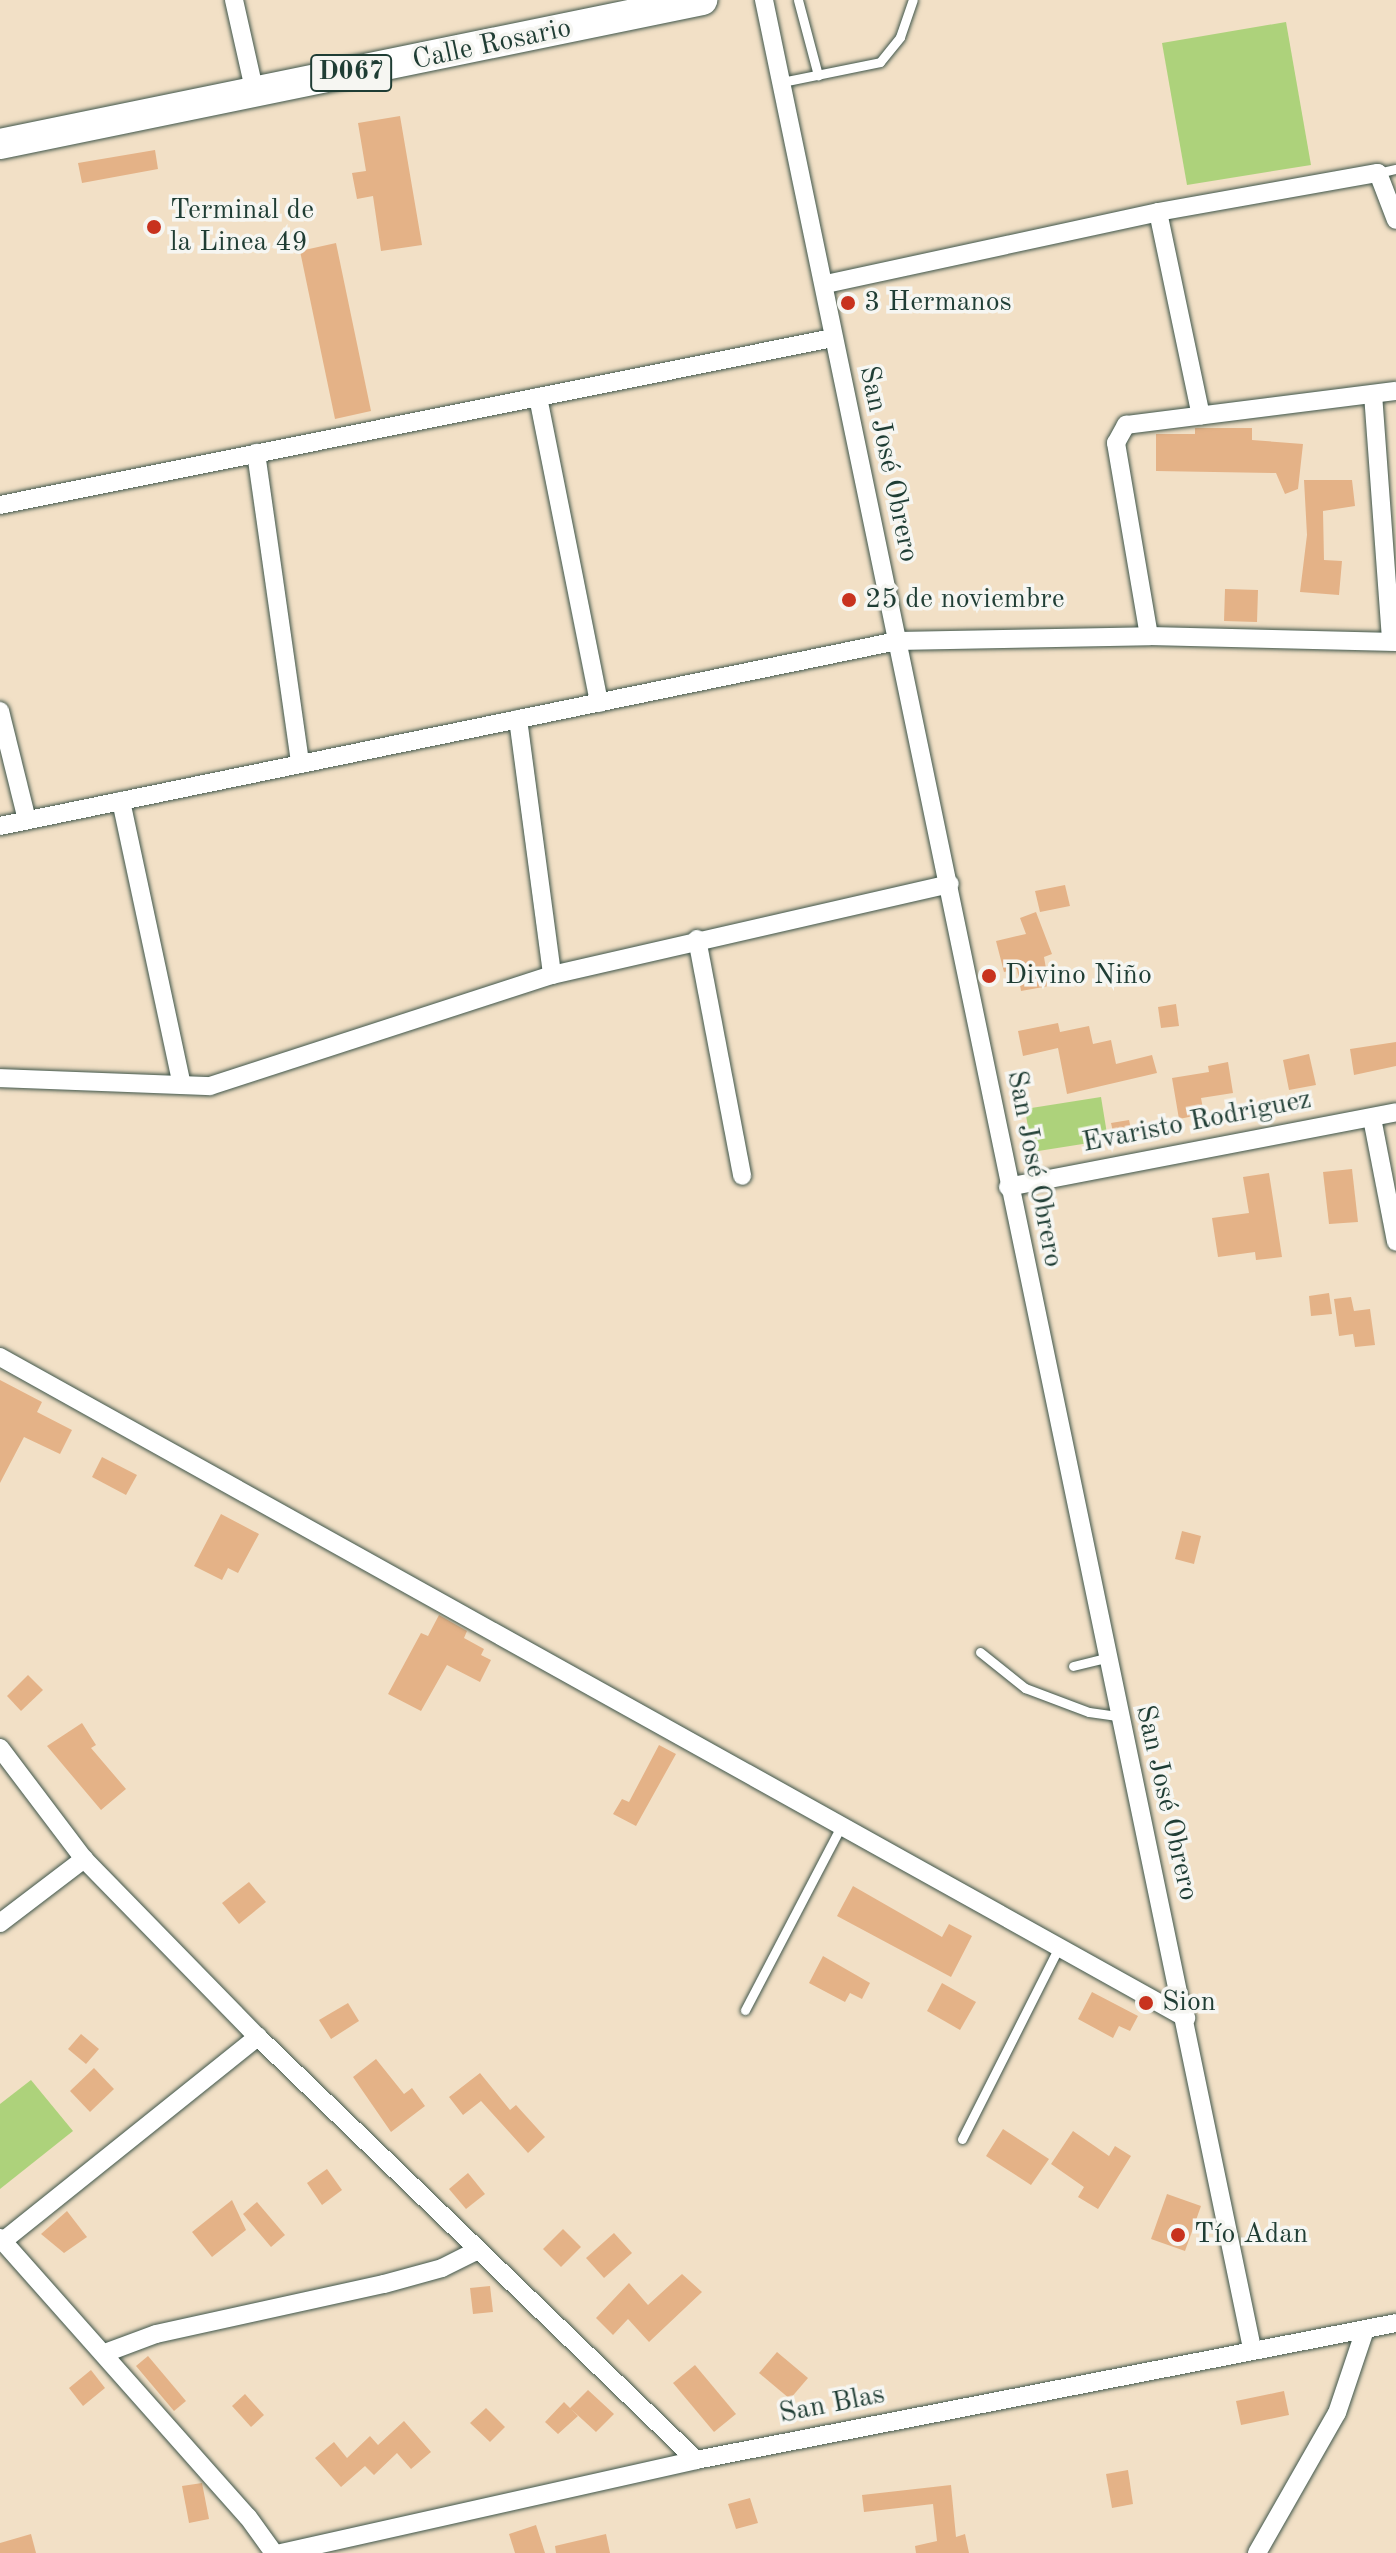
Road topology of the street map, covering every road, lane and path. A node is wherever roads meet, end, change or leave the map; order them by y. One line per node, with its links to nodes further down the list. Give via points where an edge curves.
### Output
1 (234, 0): 9 (street)
2 (702, 0): 9 (main road, Calle Rosario / D067)
3 (764, 0): 8 (street, San José Obrero)
4 (810, 0): 6 (lane)
5 (913, 0): 7 (lane, via 900,37 880,62)
6 (798, 2): 7 (lane)
7 (818, 75): 8 (lane)
8 (782, 82): 14 (street, San José Obrero)
9 (255, 93): 10 (main road, Calle Rosario / D067)
10 (0, 144)
11 (1387, 171): 12 (street); 13 (street)
12 (1158, 212): 14 (street); 19 (street)
13 (1396, 220)
14 (826, 284): 15 (street, San José Obrero)
15 (833, 338): 18 (street); 23 (street, San José Obrero)
16 (1396, 391): 17 (street)
17 (1373, 394): 19 (street); 24 (street)
18 (538, 397): 20 (street); 25 (street)
19 (1201, 416): 22 (street, via 1135,421 1126,425 1116,443)
20 (256, 453): 21 (street); 28 (street)
21 (0, 505)
22 (1149, 636): 23 (street); 24 (street)
23 (897, 641): 25 (street); 32 (street, San José Obrero)
24 (1394, 641)
25 (599, 703): 27 (street)
26 (0, 711): 30 (street)
27 (518, 719): 28 (street); 34 (street)
28 (300, 764): 29 (street)
29 (121, 801): 30 (street); 36 (street)
30 (27, 820): 31 (street)
31 (0, 826)
32 (950, 884): 33 (street); 40 (street, San José Obrero)
33 (697, 939): 34 (street); 39 (street)
34 (552, 975): 36 (street, via 210,1086)
35 (0, 1078): 36 (street)
36 (182, 1085)
37 (1396, 1112): 38 (street, Evaristo Rodriguez)
38 (1372, 1118): 40 (street, Evaristo Rodriguez); 41 (street)
39 (742, 1176)
40 (1008, 1187): 44 (street, San José Obrero)
41 (1396, 1242)
42 (0, 1357): 48 (street)
43 (980, 1652): 46 (lane, via 1025,1688 1089,1712)
44 (1106, 1658): 45 (lane); 46 (street, San José Obrero)
45 (1073, 1666)
46 (1119, 1716): 53 (street, San José Obrero)
47 (0, 1748): 49 (street)
48 (841, 1826): 51 (street); 52 (lane)
49 (84, 1859): 50 (street); 54 (street)
50 (0, 1923)
51 (1059, 1947): 53 (street); 55 (lane)
52 (745, 2010)
53 (1186, 2018): 60 (street, San José Obrero)
54 (258, 2037): 56 (street); 57 (street)
55 (962, 2139)
56 (1, 2239): 61 (street)
57 (478, 2250): 61 (street, via 442,2268 156,2334); 62 (street)
58 (1396, 2323): 59 (street, San Blas)
59 (1365, 2330): 60 (street, San Blas); 66 (street, via 1337,2413)
60 (1252, 2349): 62 (street, San Blas)
61 (105, 2353): 64 (street)
62 (696, 2460): 63 (street, San Blas)
63 (365, 2545): 65 (street, San Blas)
64 (274, 2553)
65 (281, 2553)
66 (1257, 2553)

